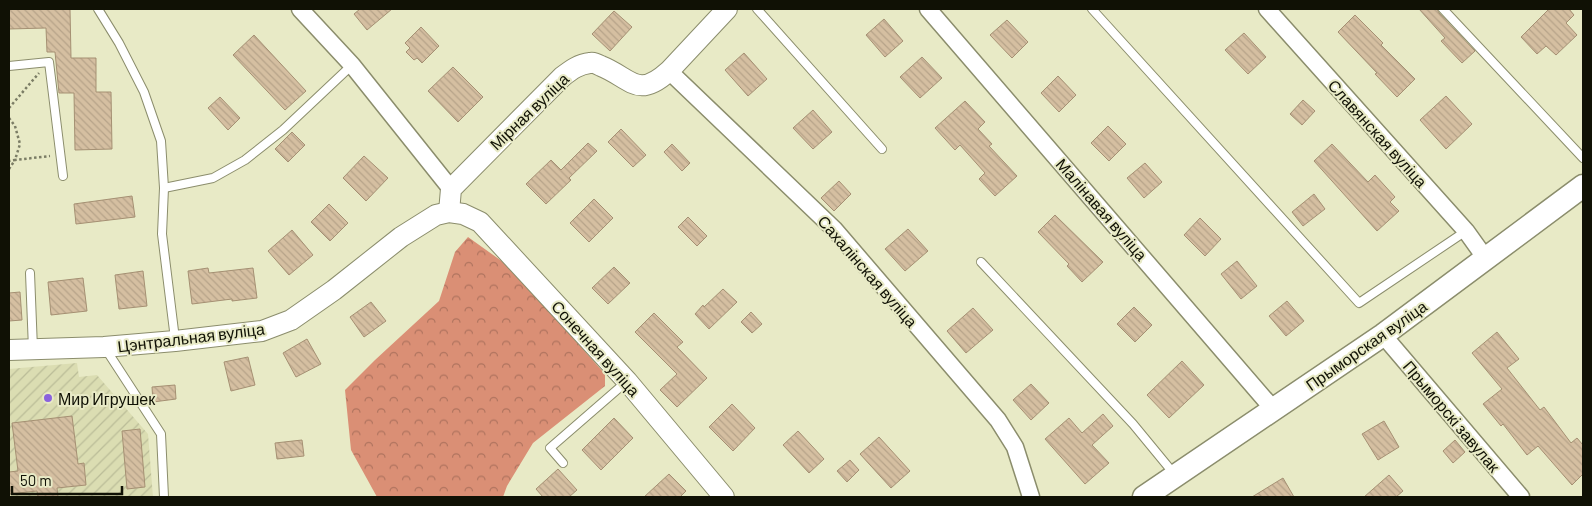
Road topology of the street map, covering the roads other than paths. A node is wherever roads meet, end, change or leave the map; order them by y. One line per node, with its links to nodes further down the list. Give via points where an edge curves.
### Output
1 (98, 9): 16 (lane, via 144,92 161,141)
2 (300, 9): 10 (street)
3 (727, 9): 11 (street, Мірная вуліца)
4 (757, 9): 12 (lane)
5 (928, 9): 29 (street, Малінавая вуліца)
6 (1092, 9): 19 (lane, via 1359,303)
7 (1267, 9): 19 (street, Славянская вуліца)
8 (1443, 9): 13 (lane)
9 (9, 66): 14 (lane, via 49,62)
10 (352, 66): 16 (lane, via 283,130 245,160 213,178); 17 (street)
11 (669, 71): 17 (street, Мірная вуліца, via 648,85 633,84 592,62 579,65 555,83); 34 (street, Сахалінская вуліца, via 834,229 992,413 1014,447)
12 (882, 149)
13 (1583, 158)
14 (64, 176)
15 (1583, 186): 20 (main road, Прыморская вуліца)
16 (164, 188): 24 (lane, via 162,234)
17 (450, 189): 18 (street)
18 (453, 212): 24 (street, Цэнтральная вуліца, via 436,215 401,237 291,320 262,330); 28 (street, Сонечная вуліца, via 480,222)
19 (1466, 231): 20 (street, Славянская вуліца)
20 (1486, 259): 23 (main road, Прыморская вуліца)
21 (981, 262): 31 (lane, via 1133,424)
22 (30, 273): 26 (lane)
23 (1383, 335): 29 (main road, Прыморская вуліца); 36 (street, Прыморскі завулак)
24 (175, 342): 25 (street, Цэнтральная вуліца)
25 (104, 347): 26 (street, Цэнтральная вуліца); 32 (lane, via 161,434)
26 (34, 349): 27 (street, Цэнтральная вуліца)
27 (9, 350)
28 (627, 381): 30 (lane, via 550,448); 33 (street, Сонечная вуліца)
29 (1274, 410): 31 (main road, Прыморская вуліца)
30 (563, 462)
31 (1176, 476): 35 (main road, Прыморская вуліца)
32 (164, 497)
33 (724, 497)
34 (1032, 497)
35 (1144, 497)
36 (1521, 497)

